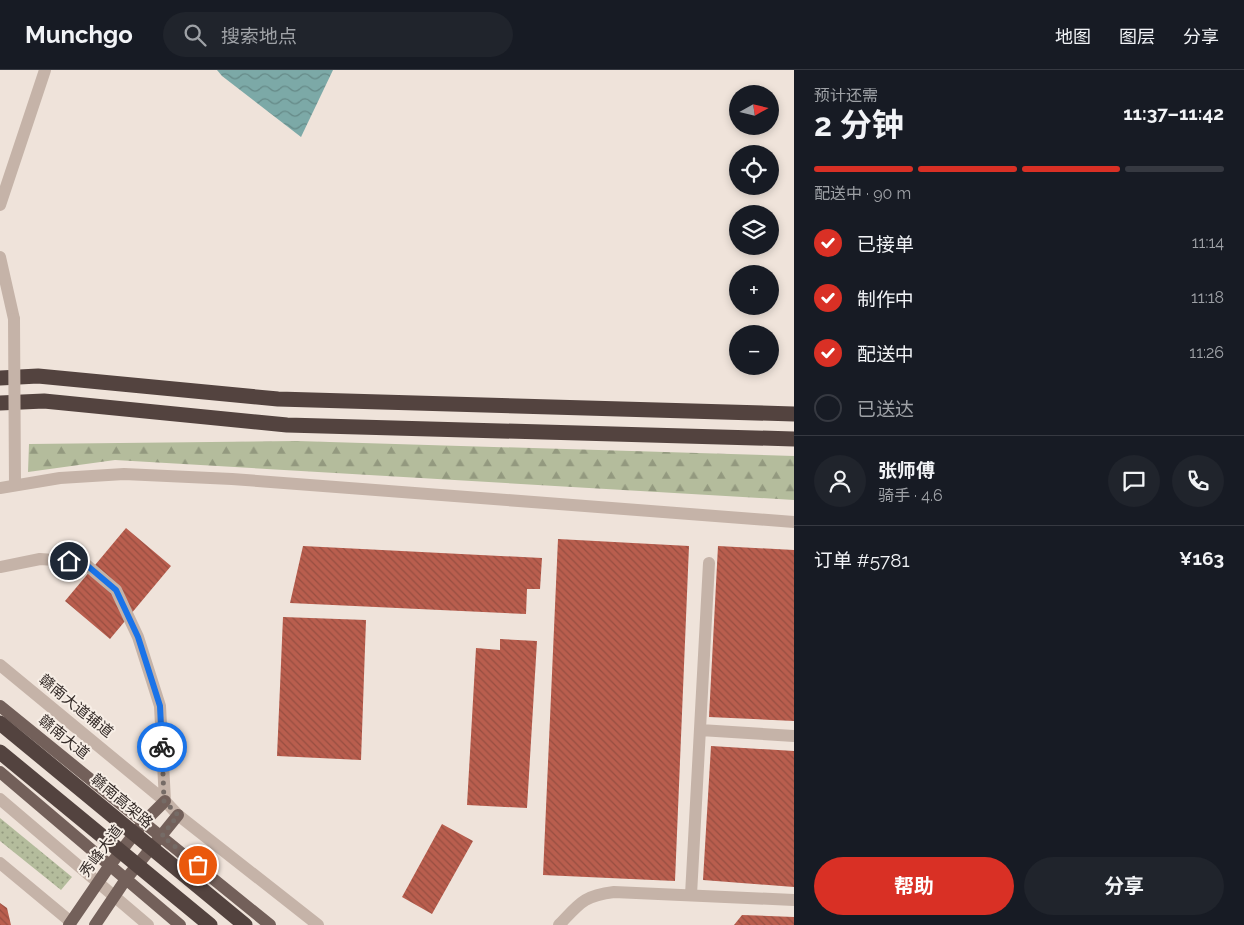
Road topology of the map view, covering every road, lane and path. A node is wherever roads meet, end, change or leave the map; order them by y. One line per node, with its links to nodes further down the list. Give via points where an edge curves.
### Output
1 (45, 70): 2 (street)
2 (0, 205)
3 (0, 257): 8 (street, bridge, via 14,319)
4 (0, 378): 6 (highway, via 38,376 278,399)
5 (0, 403): 7 (highway, via 44,401 286,425)
6 (794, 414)
7 (794, 439)
8 (15, 485): 9 (street); 10 (street, via 124,474 232,479)
9 (0, 488)
10 (794, 522)
11 (709, 563): 16 (street)
12 (0, 567): 21 (street, via 40,559 83,562 116,590 138,637 160,706)
13 (0, 665): 21 (street, 赣南大道辅道)
14 (0, 706): 23 (main road, 赣南大道)
15 (0, 723): 37 (highway, 赣南高架路, bridge)
16 (700, 730): 17 (street); 29 (street)
17 (794, 736)
18 (0, 752): 36 (highway, bridge)
19 (0, 772): 26 (main road)
20 (0, 798): 28 (street)
21 (164, 801): 22 (street, 赣南大道辅道); 23 (main road, 秀峰大道)
22 (178, 815): 24 (main road); 39 (street, 赣南大道辅道)
23 (143, 823): 24 (main road, 赣南大道); 26 (main road, 秀峰大道)
24 (162, 836): 27 (main road); 38 (main road, 赣南大道)
25 (0, 863): 32 (street)
26 (110, 865): 27 (main road); 28 (main road, 秀峰大道)
27 (126, 879): 30 (main road); 35 (main road)
28 (98, 882): 30 (street); 32 (main road, 秀峰大道)
29 (691, 895): 31 (street); 40 (street, via 594,894 579,903)
30 (114, 896): 33 (main road); 34 (street)
31 (794, 900)
32 (70, 924)
33 (95, 925)
34 (148, 925)
35 (180, 925)
36 (210, 925)
37 (245, 925)
38 (270, 925)
39 (318, 925)
40 (559, 925)

